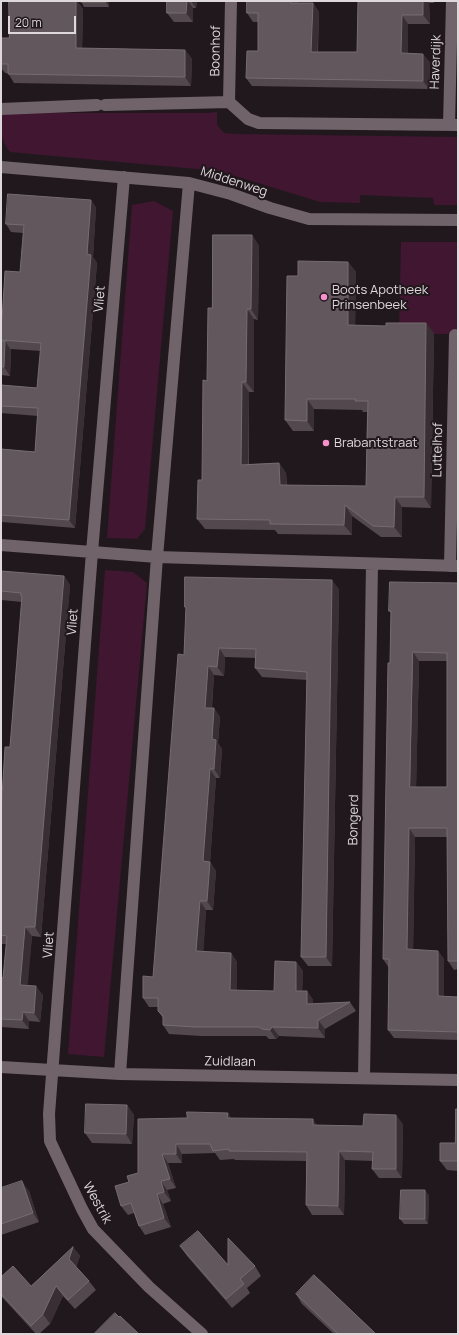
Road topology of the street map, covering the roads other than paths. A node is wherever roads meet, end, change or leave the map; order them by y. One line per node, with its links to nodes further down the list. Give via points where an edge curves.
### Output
1 (231, 1): 3 (street, Boonhof)
2 (452, 1): 5 (street, Haverdijk)
3 (229, 102): 4 (street); 5 (street, via 248,118 259,123)
4 (1, 109)
5 (453, 124)
6 (1, 167): 7 (street, Middenweg)
7 (124, 176): 8 (street, Middenweg); 12 (street, Vliet)
8 (189, 182): 9 (street, Middenweg, via 309,219); 13 (street)
9 (458, 220)
10 (455, 335): 15 (street, Luttelhof)
11 (1, 545): 12 (street)
12 (92, 552): 13 (street); 17 (street, Vliet)
13 (157, 557): 14 (street); 18 (street)
14 (372, 564): 15 (street); 19 (street, Bongerd)
15 (454, 566)
16 (1, 1066): 17 (street, Zuidlaan)
17 (54, 1070): 18 (street, Zuidlaan); 21 (street, Westrik, via 49,1114 50,1141 93,1229 149,1287)
18 (120, 1074): 19 (street, Zuidlaan)
19 (364, 1078): 20 (street, Zuidlaan)
20 (458, 1080)
21 (202, 1334)

